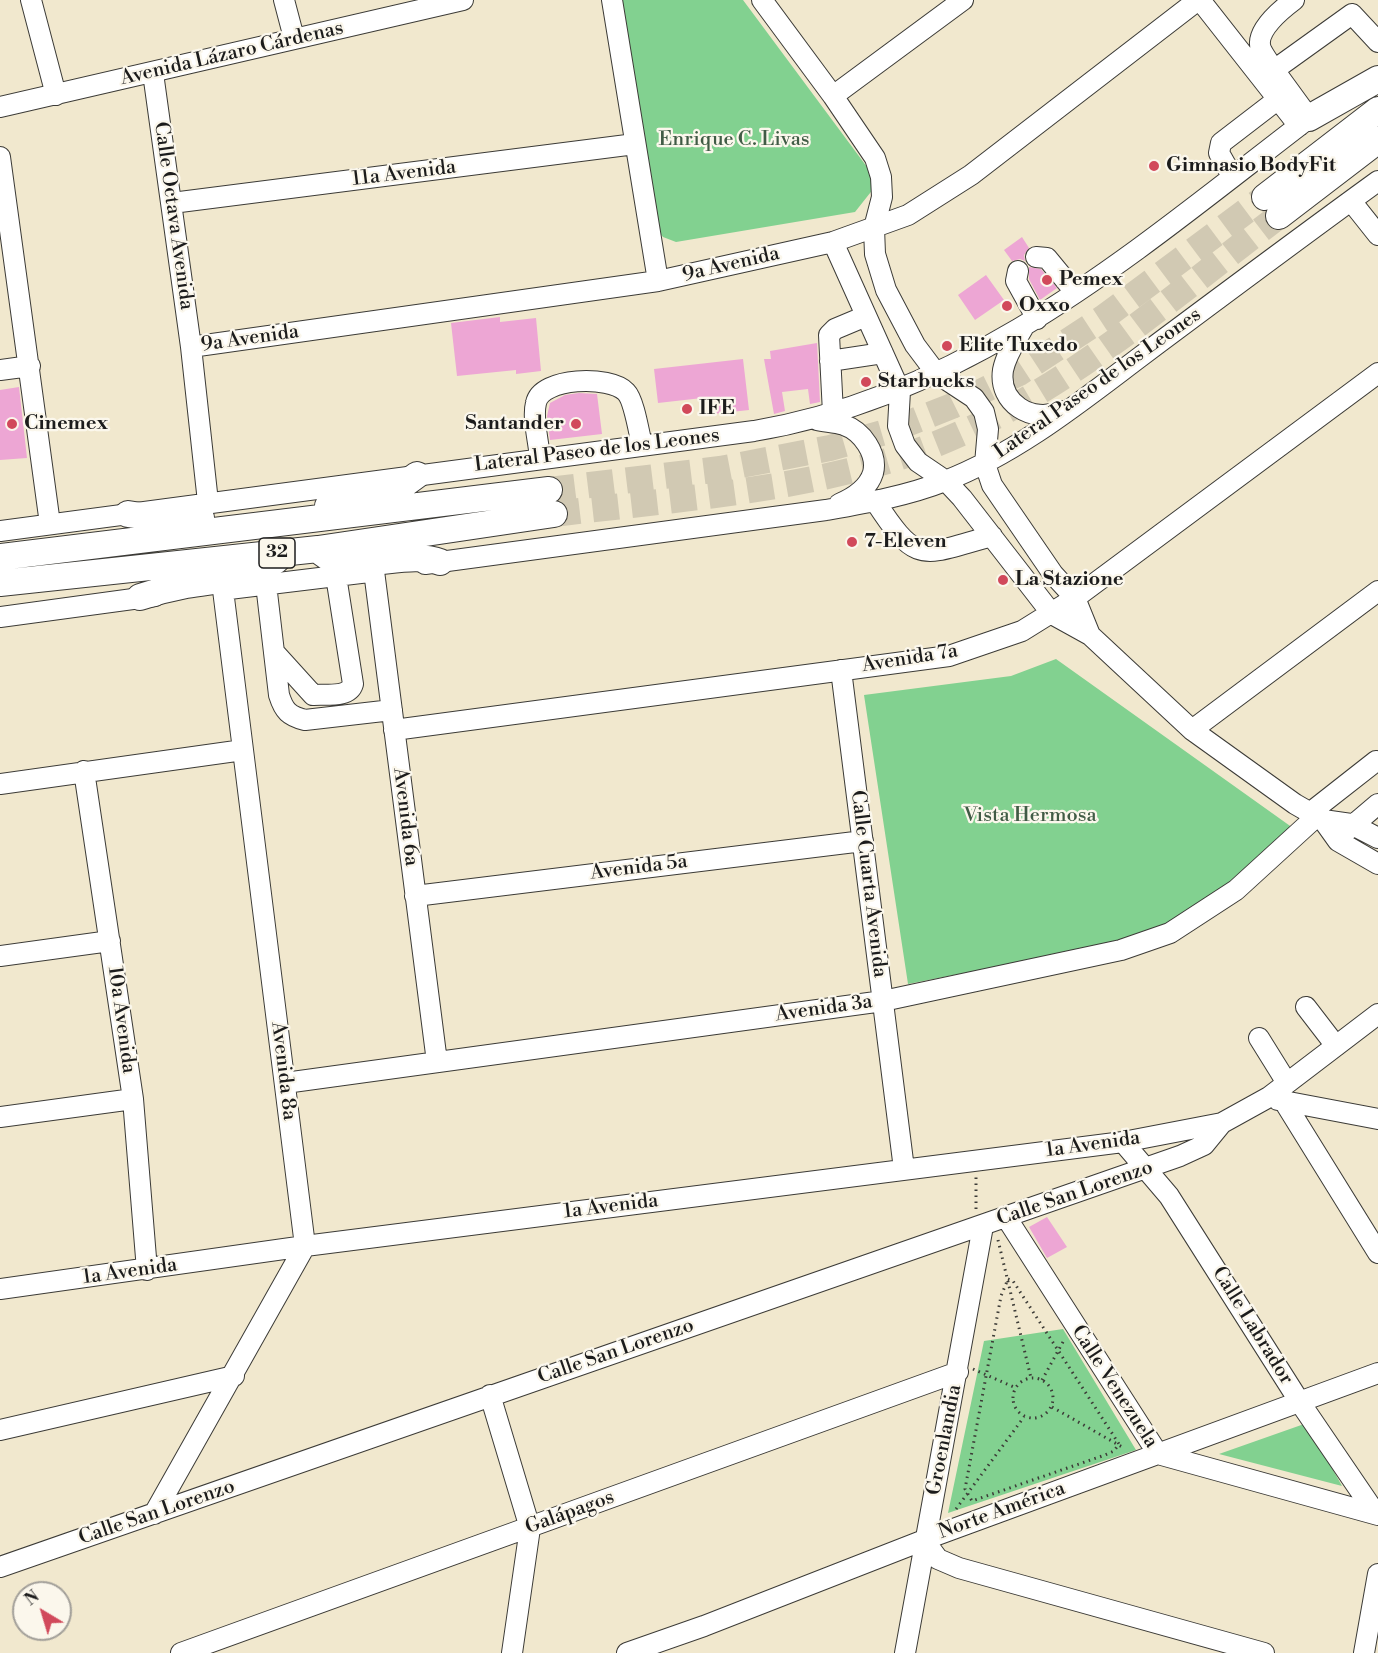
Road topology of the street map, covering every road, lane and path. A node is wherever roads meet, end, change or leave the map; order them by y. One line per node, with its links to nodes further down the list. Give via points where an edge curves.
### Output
1 (31, 0): 15 (street)
2 (284, 0): 9 (street)
3 (463, 0): 9 (street, Avenida Lázaro Cárdenas)
4 (612, 0): 22 (street)
5 (762, 0): 16 (street)
6 (963, 0): 16 (street)
7 (1199, 0): 17 (street); 30 (street, 9a Avenida, via 971,175 908,215)
8 (1294, 0): 12 (street, via 1263,30 1260,38 1260,47)
9 (294, 38): 13 (street, Avenida Lázaro Cárdenas)
10 (1378, 42): 12 (street, via 1352,14)
11 (1378, 66): 20 (street, Lateral Paseo de los Leones)
12 (1274, 70): 20 (street)
13 (153, 73): 15 (street, Avenida Lázaro Cárdenas); 29 (street, Calle Octava Avenida)
14 (1378, 79): 20 (main road)
15 (56, 95): 18 (street, Avenida Lázaro Cárdenas)
16 (833, 96): 30 (street, via 875,158 881,177 882,197)
17 (1277, 100): 20 (street); 26 (street, via 1221,143 1219,153)
18 (0, 107)
19 (1378, 110): 25 (main road, via 1272,206)
20 (1304, 122): 26 (street, Lateral Paseo de los Leones)
21 (1378, 140): 25 (main road)
22 (635, 144): 29 (street, 11a Avenida); 35 (street)
23 (1378, 152): 25 (main road)
24 (0, 157): 42 (street)
25 (1351, 160)
26 (1232, 177): 36 (street, Lateral Paseo de los Leones)
27 (1378, 181): 28 (street, Lateral Paseo de los Leones)
28 (1351, 201): 31 (street); 47 (street, Lateral Paseo de los Leones)
29 (172, 203): 39 (street, Calle Octava Avenida)
30 (874, 228): 32 (street, 9a Avenida); 44 (street, via 875,254 886,290 915,345)
31 (1378, 235)
32 (833, 242): 35 (street, 9a Avenida); 37 (street)
33 (1036, 257): 36 (street, via 1047,258)
34 (1018, 271): 38 (street, via 1016,281)
35 (658, 281): 39 (street, 9a Avenida)
36 (1075, 292): 38 (street, Lateral Paseo de los Leones)
37 (866, 316): 40 (street); 41 (street, via 830,335)
38 (1030, 323): 44 (street, Lateral Paseo de los Leones); 47 (street, via 1006,357 1004,388 1010,400 1023,411 1041,417)
39 (191, 347): 56 (street, Calle Octava Avenida)
40 (883, 353): 41 (street); 46 (street)
41 (830, 361): 48 (street)
42 (30, 366): 43 (street); 60 (street)
43 (0, 370)
44 (936, 373): 46 (street, Lateral Paseo de los Leones); 52 (street, via 974,398 984,412 988,429)
45 (1378, 373): 75 (street, Avenida 7a)
46 (900, 391): 48 (street, Lateral Paseo de los Leones); 54 (street, via 898,426 905,445 918,462)
47 (1077, 404): 52 (street, Lateral Paseo de los Leones)
48 (833, 414): 49 (street, Lateral Paseo de los Leones)
49 (812, 420): 50 (street, Lateral Paseo de los Leones); 57 (street, via 846,425 868,444 873,458 873,473 865,487 853,498)
50 (642, 445): 51 (street, Lateral Paseo de los Leones); 51 (street, via 629,394 620,386 598,379 550,387 540,393 535,404)
51 (540, 459): 53 (street, Lateral Paseo de los Leones)
52 (985, 464): 54 (street, Lateral Paseo de los Leones); 75 (street, via 1004,505)
53 (417, 474): 56 (street, Lateral Paseo de los Leones); 59 (main road, via 406,483 328,506)
54 (946, 481): 55 (street, Lateral Paseo de los Leones); 63 (street)
55 (875, 501): 57 (street, Lateral Paseo de los Leones); 63 (street, via 909,547 923,552)
56 (208, 502): 58 (street, Lateral Paseo de los Leones)
57 (826, 510): 67 (street, Lateral Paseo de los Leones)
58 (128, 514): 60 (street, Lateral Paseo de los Leones); 61 (main road, via 167,520 220,520)
59 (301, 522): 61 (main road, 32); 64 (main road, 32, via 551,502)
60 (50, 524): 62 (street, Lateral Paseo de los Leones)
61 (238, 529): 66 (main road, 32)
62 (0, 531)
63 (992, 536): 76 (street)
64 (318, 549): 65 (main road, 32); 67 (main road, via 332,560 345,562 422,558)
65 (285, 552): 70 (main road, 32); 74 (main road, via 251,575)
66 (0, 557)
67 (440, 562): 68 (street, Lateral Paseo de los Leones)
68 (374, 571): 69 (street, Lateral Paseo de los Leones); 81 (street, Avenida 6a)
69 (336, 576): 71 (street, Lateral Paseo de los Leones); 79 (street, via 351,690 313,695)
70 (0, 583)
71 (266, 584): 72 (street, Lateral Paseo de los Leones); 79 (street)
72 (223, 590): 74 (street, Lateral Paseo de los Leones); 84 (street, Avenida 8a)
73 (1378, 591): 83 (street)
74 (140, 597): 77 (street, Lateral Paseo de los Leones)
75 (1075, 598): 76 (street, Avenida 7a); 78 (street)
76 (1052, 614): 78 (street); 80 (street, Avenida 7a, via 1022,631 949,656)
77 (0, 617)
78 (1090, 635): 83 (street)
79 (274, 652): 81 (street, via 279,695 292,717 305,720)
80 (841, 670): 82 (street, Avenida 7a); 92 (street, Calle Cuarta Avenida)
81 (392, 710): 82 (street, Avenida 6a)
82 (394, 730): 95 (street, Avenida 6a)
83 (1192, 730): 89 (street)
84 (243, 750): 86 (street); 104 (street, Avenida 8a)
85 (1376, 761): 89 (street, Avenida 3a)
86 (84, 771): 87 (street); 96 (street, 10a Avenida)
87 (0, 784)
88 (1378, 804): 90 (street)
89 (1317, 816): 90 (street); 93 (street); 98 (street, Avenida 3a, via 1236,890 1170,933 1121,950)
90 (1352, 825): 91 (street); 93 (street)
91 (1378, 838)
92 (862, 841): 95 (street, Avenida 5a); 98 (street, Calle Cuarta Avenida)
93 (1338, 841): 94 (street)
94 (1378, 864)
95 (415, 896): 103 (street, Avenida 6a)
96 (110, 940): 97 (street); 106 (street, 10a Avenida)
97 (0, 956)
98 (883, 1001): 103 (street, Avenida 3a); 113 (street, Calle Cuarta Avenida)
99 (1306, 1007): 102 (street)
100 (1378, 1014): 102 (street)
101 (1259, 1038): 105 (street)
102 (1336, 1046): 105 (street)
103 (437, 1062): 104 (street, Avenida 3a)
104 (285, 1083): 116 (street, Avenida 8a)
105 (1287, 1083): 107 (street)
106 (133, 1099): 108 (street); 118 (street, 10a Avenida)
107 (1277, 1100): 109 (street); 110 (street); 117 (street)
108 (0, 1117)
109 (1378, 1119)
110 (1222, 1123): 111 (street, 1a Avenida); 114 (street, Calle San Lorenzo, via 1204,1144)
111 (1123, 1142): 112 (street, 1a Avenida); 114 (street, Calle Labrador)
112 (976, 1160): 113 (street, 1a Avenida); 115 (path)
113 (904, 1169): 116 (street, 1a Avenida)
114 (1146, 1170): 115 (street, Calle San Lorenzo); 131 (street, Calle Labrador, via 1169,1196)
115 (989, 1223): 119 (path); 121 (street, Calle Venezuela); 123 (street, Groenlandia); 130 (street, Calle San Lorenzo)
116 (305, 1246): 118 (street, 1a Avenida); 126 (street)
117 (1378, 1253)
118 (147, 1270): 120 (street, 1a Avenida)
119 (1008, 1279): 122 (path); 125 (path, via 1001,1296); 127 (path)
120 (0, 1289)
121 (1073, 1323): 122 (path); 136 (street, Calle Venezuela)
122 (1058, 1351): 128 (path); 135 (path)
123 (959, 1367): 125 (path); 141 (street, Galápagos); 142 (street, Groenlandia)
124 (1378, 1373): 131 (street, Norte América)
125 (987, 1375): 129 (path); 137 (path)
126 (234, 1376): 134 (street); 139 (street)
127 (1032, 1378): 128 (path); 129 (path)
128 (1042, 1380): 132 (path, via 1053,1396)
129 (1016, 1388): 133 (path, via 1014,1404)
130 (490, 1395): 139 (street, Calle San Lorenzo); 141 (street)
131 (1301, 1404): 136 (street, Norte América); 140 (street, Calle Labrador)
132 (1051, 1406): 133 (path, via 1045,1415); 135 (path)
133 (1024, 1417): 137 (path)
134 (0, 1430)
135 (1119, 1444): 136 (path); 137 (path, via 1105,1455 980,1500 972,1501)
136 (1151, 1457): 140 (street, Calle Venezuela); 142 (street, Norte América)
137 (967, 1495): 138 (path)
138 (955, 1511)
139 (154, 1514): 143 (street, Calle San Lorenzo)
140 (1377, 1514)
141 (530, 1528): 145 (street, Galápagos); 146 (street)
142 (924, 1540): 147 (street, Norte América); 148 (street, Groenlandia); 149 (street, via 938,1559 959,1568)
143 (0, 1567)
144 (1378, 1574): 150 (street)
145 (181, 1653)
146 (512, 1653)
147 (627, 1653)
148 (905, 1653)
149 (1264, 1653)
150 (1364, 1653)

